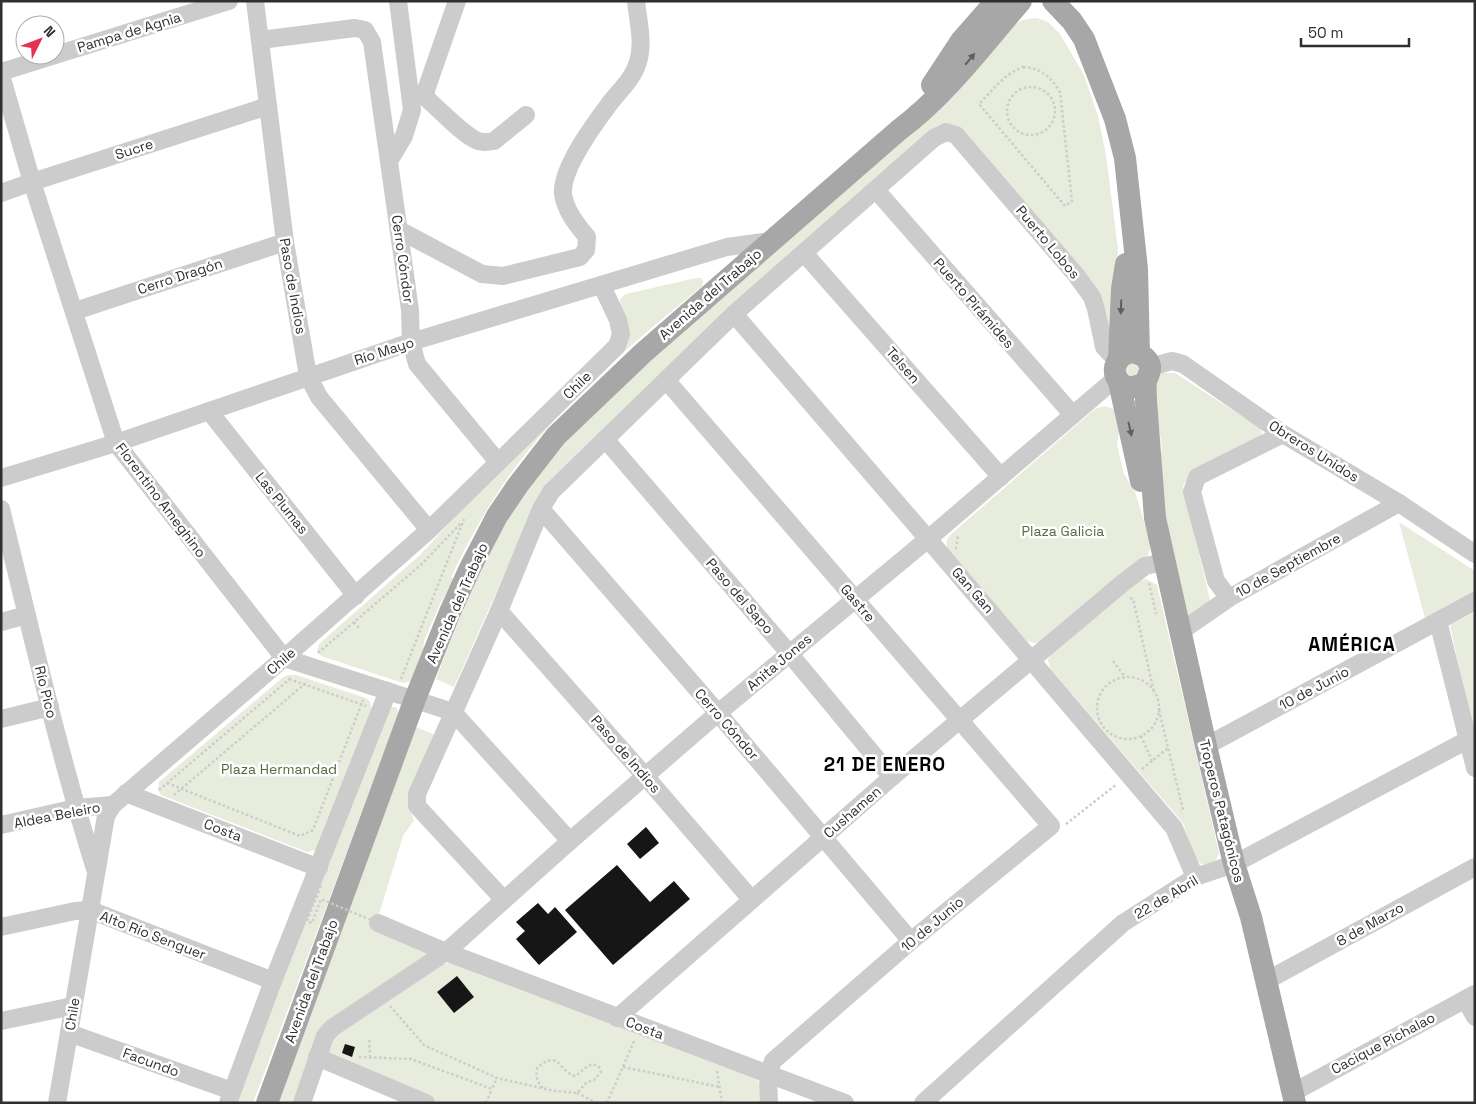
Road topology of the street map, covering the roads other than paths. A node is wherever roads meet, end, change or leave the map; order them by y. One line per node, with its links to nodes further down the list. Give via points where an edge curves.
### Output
1 (229, 1): 12 (street, Pampa de Agnia)
2 (254, 1): 10 (street, Paso de Indios)
3 (398, 1): 16 (street, via 412,110 404,136)
4 (457, 1): 14 (street, via 426,98 479,141 494,141)
5 (636, 1): 20 (street, via 640,39 638,62 630,79 584,140 568,170 563,193 566,208 588,237 586,250 580,257 503,276 482,274)
6 (996, 1): 15 (main road, Avenida del Trabajo, via 962,41)
7 (1021, 1): 15 (main road, Avenida del Trabajo, one-way to 7, via 919,116 943,91)
8 (1041, 1): 11 (main road, Troperos Patagónicos)
9 (1053, 1): 11 (main road, Troperos Patagónicos, via 1084,39)
10 (260, 40): 13 (street, Paso de Indios); 16 (street, Cerro Cóndor, via 355,28 365,30 372,42)
11 (1098, 73): 28 (main road, Troperos Patagónicos, via 1125,158 1137,268)
12 (1, 74): 17 (street, Florentino Ameghino)
13 (268, 106): 17 (street, Sucre); 22 (street, Paso de Indios)
14 (526, 115)
15 (899, 130): 21 (main road, Avenida del Trabajo)
16 (389, 161): 20 (street, Cerro Cóndor)
17 (32, 182): 19 (street, Sucre); 25 (street, Florentino Ameghino)
18 (876, 190): 23 (street); 28 (street, Puerto Lobos, via 934,138 946,132 956,135 1076,274 1094,303 1104,347); 32 (street, Puerto Pirámides)
19 (1, 194)
20 (399, 230): 27 (street, Cerro Cóndor)
21 (771, 241): 24 (street, Río Mayo, via 728,247); 59 (main road, Avenida del Trabajo, via 643,353 539,456 497,516 470,568)
22 (285, 242): 25 (street, Cerro Dragón); 29 (street, Paso de Indios)
23 (804, 253): 26 (street); 37 (street, Telsen)
24 (602, 286): 27 (street, Río Mayo); 36 (street, Chile, via 618,320 621,334 617,346)
25 (75, 311): 35 (street, Florentino Ameghino)
26 (734, 314): 30 (street); 43 (street, Gan Gan)
27 (411, 342): 29 (street, Río Mayo); 36 (street, Cerro Cóndor, via 417,364)
28 (1130, 369): 32 (street, Anita Jones); 33 (street, Obreros Unidos, via 1172,361 1183,364); 45 (main road, Troperos Patagónicos, via 1144,490 1156,518)
29 (308, 376): 31 (street, Río Mayo); 42 (street, Paso de Indios, via 319,397)
30 (666, 380): 34 (street); 48 (street, Gastre)
31 (209, 411): 35 (street, Río Mayo); 46 (street, Las Plumas)
32 (1072, 416): 37 (street, Anita Jones)
33 (1283, 434): 39 (street, Obreros Unidos); 47 (street, via 1198,477 1192,492 1216,581)
34 (605, 439): 40 (street, via 551,492); 55 (street, Paso del Sapo)
35 (116, 443): 38 (street, Río Mayo); 56 (street, Florentino Ameghino)
36 (498, 462): 42 (street, Chile)
37 (1001, 477): 43 (street, Anita Jones)
38 (1, 478)
39 (1399, 503): 44 (street, Obreros Unidos); 47 (street, 10 de Septiembre)
40 (541, 508): 50 (street); 62 (street, Cerro Cóndor)
41 (1, 510): 51 (street, Río Pico)
42 (429, 530): 46 (street, Chile)
43 (928, 539): 48 (street, Anita Jones); 57 (street, Gan Gan)
44 (1475, 554)
45 (1165, 562): 54 (main road, Troperos Patagónicos); 57 (street, Cushamen, via 1145,566)
46 (356, 596): 56 (street, Chile)
47 (1228, 598): 54 (street, 10 de Septiembre)
48 (855, 600): 55 (street, Anita Jones); 64 (street, Gastre)
49 (1475, 601): 52 (street, 10 de Junio)
50 (499, 611): 61 (street); 68 (street, Paso de Indios)
51 (28, 615): 53 (street); 60 (street, Río Pico)
52 (1438, 621): 65 (street); 66 (street, 10 de Junio)
53 (1, 622)
54 (1180, 632): 66 (main road, Troperos Patagónicos)
55 (789, 653): 62 (street, Anita Jones); 69 (street, Paso del Sapo)
56 (284, 658): 58 (street); 70 (street, Chile)
57 (1032, 659): 64 (street, Cushamen); 81 (street, Gan Gan, via 1135,772 1174,828)
58 (388, 691): 59 (street); 79 (street)
59 (415, 699): 61 (street); 102 (main road, Avenida del Trabajo)
60 (50, 707): 63 (street); 72 (street, Río Pico)
61 (453, 712): 76 (street); 83 (street, via 417,794 417,806)
62 (718, 713): 68 (street, Anita Jones); 75 (street, Cerro Cóndor)
63 (1, 719)
64 (960, 721): 69 (street, Cushamen); 74 (street, Gastre)
65 (1472, 738): 67 (street); 77 (street, 22 de Abril)
66 (1206, 746): 77 (main road, Troperos Patagónicos)
67 (1475, 768)
68 (645, 776): 76 (street, Anita Jones); 82 (street, Paso de Indios)
69 (892, 777): 75 (street, Cushamen)
70 (126, 793): 71 (street, Chile); 79 (street, Costa)
71 (113, 805): 72 (street, Aldea Beleiro); 80 (street, Chile, via 106,816)
72 (76, 808): 73 (street, Aldea Beleiro); 80 (street, Río Pico)
73 (1, 825)
74 (1051, 826): 87 (street, 10 de Junio)
75 (823, 837): 82 (street, Cushamen); 87 (street, Cerro Cóndor)
76 (570, 841): 83 (street, Anita Jones)
77 (1234, 864): 81 (street, 22 de Abril); 89 (main road, Troperos Patagónicos)
78 (1475, 867): 89 (street, 8 de Marzo)
79 (319, 868): 90 (street)
80 (96, 872): 84 (street, Chile)
81 (1195, 877): 107 (street, 22 de Abril, via 1106,936)
82 (752, 898): 94 (street, Cushamen)
83 (504, 900): 88 (street, Anita Jones)
84 (90, 910): 86 (street, Alto Río Senguer); 90 (street, Alto Río Senguer); 92 (street, Chile)
85 (378, 923): 88 (street, Costa)
86 (1, 927)
87 (911, 941): 98 (street, 10 de Junio, via 773,1061)
88 (446, 952): 94 (street, Costa); 97 (street, via 332,1028 325,1036)
89 (1266, 980): 100 (main road, Troperos Patagónicos)
90 (273, 981): 99 (street)
91 (1470, 996): 93 (street); 100 (street, Cacique Pichalao)
92 (73, 1006): 95 (street); 96 (street, Chile)
93 (1475, 1017)
94 (617, 1018): 98 (street, Costa)
95 (1, 1021)
96 (69, 1033): 99 (street, Facundo); 101 (street, Chile)
97 (317, 1057): 103 (street); 104 (street)
98 (768, 1075): 105 (street); 106 (street, Costa)
99 (230, 1097)
100 (1293, 1098)
101 (56, 1103)
102 (266, 1103)
103 (302, 1103)
104 (426, 1103)
105 (769, 1103)
106 (845, 1103)
107 (923, 1103)

